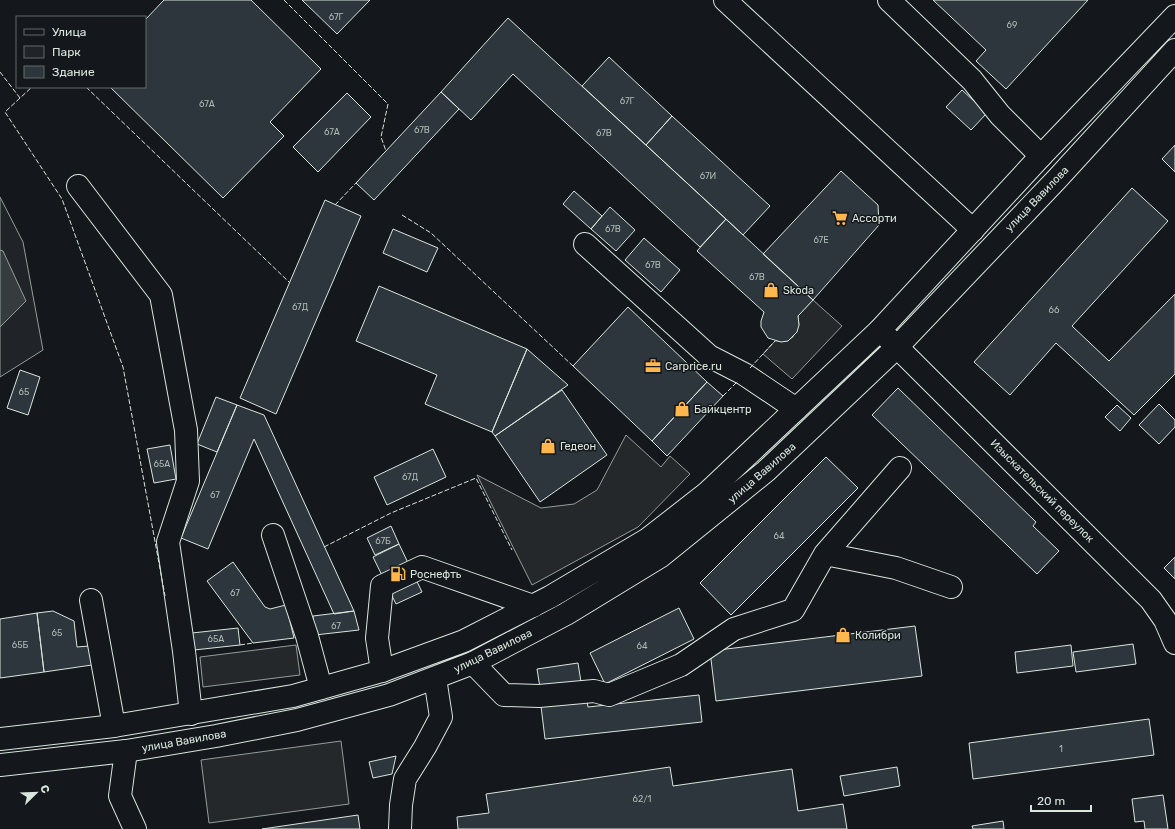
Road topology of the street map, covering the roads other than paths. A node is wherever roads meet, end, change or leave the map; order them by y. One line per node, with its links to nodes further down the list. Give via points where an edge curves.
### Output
1 (726, 0): 7 (main road)
2 (889, 0): 5 (main road, via 972,80 1000,115)
3 (1175, 16): 5 (main road, улица Вавилова)
4 (1175, 50): 10 (main road, улица Вавилова)
5 (1042, 156): 7 (main road, улица Вавилова)
6 (78, 186): 23 (main road, via 161,295 186,430 188,481 168,542)
7 (973, 230): 9 (main road, улица Вавилова)
8 (585, 244): 11 (main road, via 709,356 744,374)
9 (880, 330): 10 (main road); 11 (main road, улица Вавилова)
10 (898, 346): 18 (main road, Изыскательский переулок, via 1150,600 1165,620); 19 (main road, улица Вавилова, via 766,471 661,556 566,614)
11 (796, 409): 17 (main road, улица Вавилова, via 707,493 648,539)
12 (900, 468): 14 (main road)
13 (273, 535): 22 (main road, via 307,636)
14 (826, 554): 15 (main road, via 896,568); 19 (main road, via 793,610 734,629 681,665 609,695 594,691 540,696 504,694)
15 (951, 587)
16 (91, 600): 24 (main road)
17 (532, 606): 20 (main road, улица Вавилова, via 464,641); 20 (main road, via 422,567 382,586 377,638)
18 (1175, 643)
19 (473, 663): 21 (main road, улица Вавилова)
20 (382, 671): 22 (main road, улица Вавилова)
21 (435, 678): 26 (main road, улица Вавилова, via 389,695 297,720); 29 (main road, via 441,717 405,779)
22 (321, 688): 23 (main road, улица Вавилова, via 293,696)
23 (191, 714): 24 (main road, улица Вавилова)
24 (114, 726): 25 (main road, улица Вавилова)
25 (0, 739)
26 (126, 751): 27 (main road, улица Вавилова); 28 (main road, via 120,796)
27 (0, 765)
28 (135, 829)
29 (400, 829)

